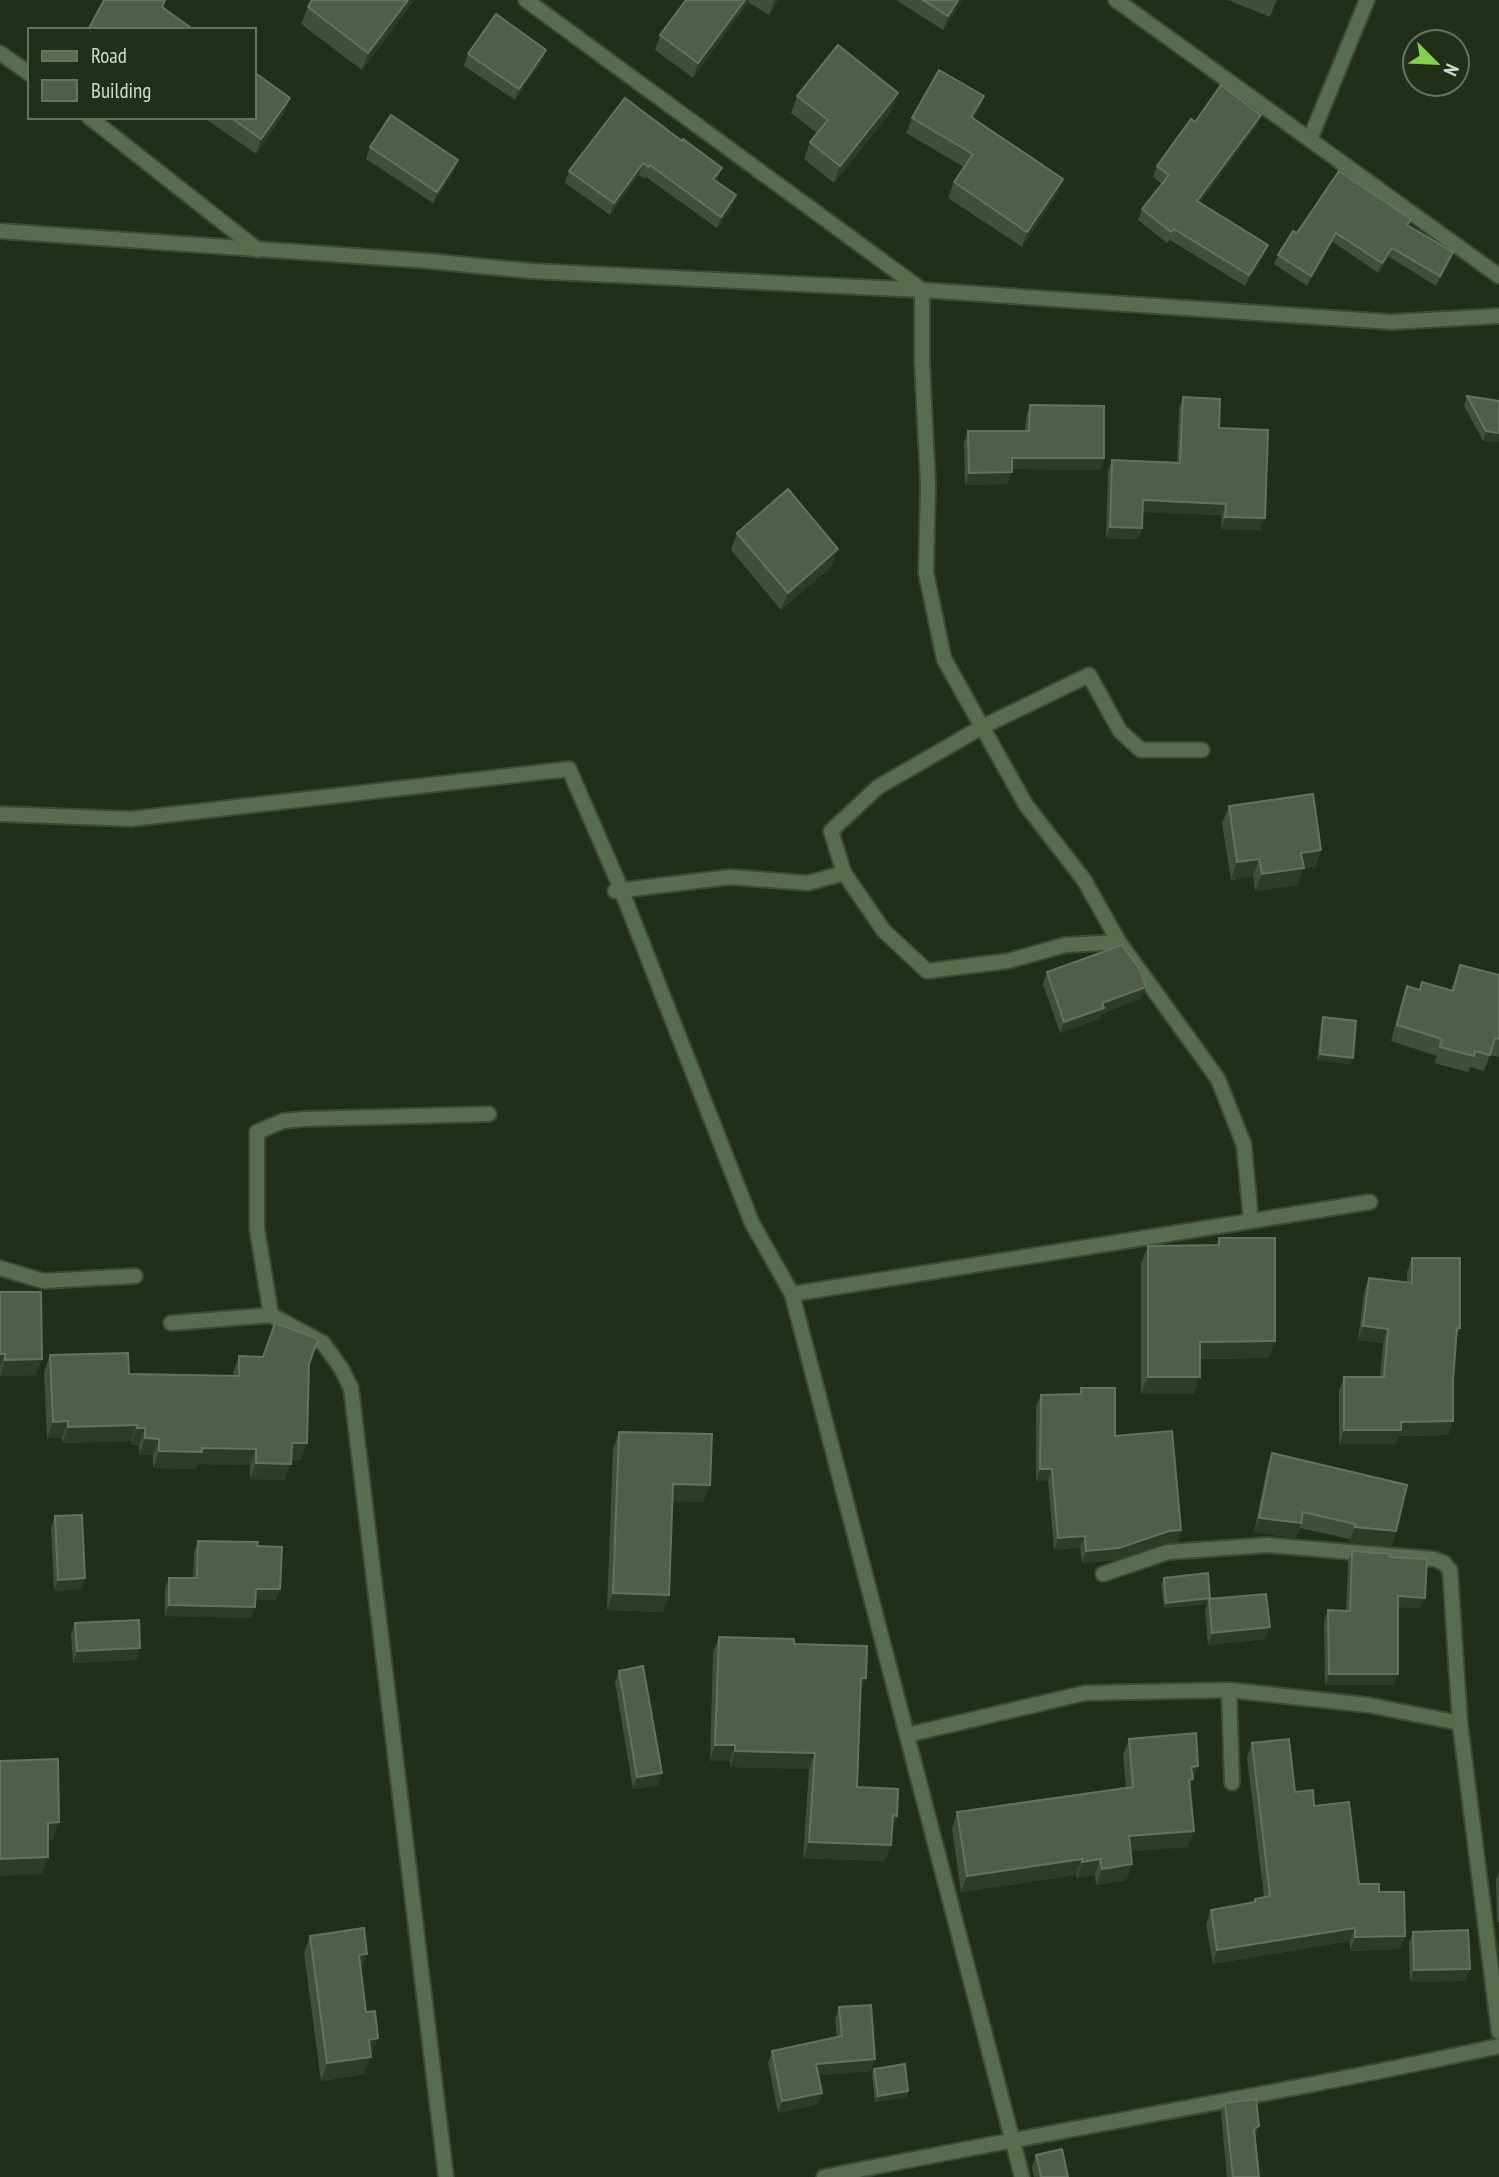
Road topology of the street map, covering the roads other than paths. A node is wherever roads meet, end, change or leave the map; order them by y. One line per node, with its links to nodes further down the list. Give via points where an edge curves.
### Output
1 (526, 0): 11 (street)
2 (1116, 0): 7 (street)
3 (1367, 0): 7 (street)
4 (0, 53): 5 (street)
5 (28, 73)
6 (92, 119): 9 (street)
7 (1310, 139): 10 (street)
8 (0, 231): 9 (street)
9 (258, 250): 11 (street, via 531,271)
10 (1499, 276)
11 (922, 290): 12 (street, via 1391,322); 13 (street, via 926,573 944,659)
12 (1499, 316)
13 (982, 727): 14 (street, via 1089,675 1120,731 1141,750); 16 (street, via 878,787 831,831); 18 (street, via 1026,805 1084,880)
14 (1202, 750)
15 (0, 814): 17 (street, via 131,819 569,769)
16 (844, 873): 17 (street, via 808,883 730,877); 18 (street, via 884,931 927,971 1008,961 1065,945)
17 (618, 891): 24 (street, via 752,1223)
18 (1119, 942): 21 (street, via 1218,1079 1244,1145)
19 (489, 1114): 25 (street, via 304,1119 283,1121 257,1132 257,1229)
20 (1370, 1202): 21 (street)
21 (1251, 1221): 24 (street)
22 (0, 1268): 23 (street, via 43,1281)
23 (135, 1276)
24 (792, 1294): 30 (street)
25 (271, 1315): 26 (street); 35 (street, via 323,1343 351,1388)
26 (171, 1324)
27 (1103, 1574): 29 (street, via 1168,1552 1268,1545 1444,1563 1450,1570)
28 (1229, 1690): 29 (street, via 1368,1705); 30 (street, via 1085,1693); 31 (street)
29 (1460, 1723): 32 (street)
30 (908, 1735): 34 (street)
31 (1233, 1783)
32 (1499, 2032)
33 (1499, 2046): 34 (street)
34 (1011, 2139): 36 (street); 37 (street)
35 (446, 2177)
36 (824, 2177)
37 (1022, 2177)

